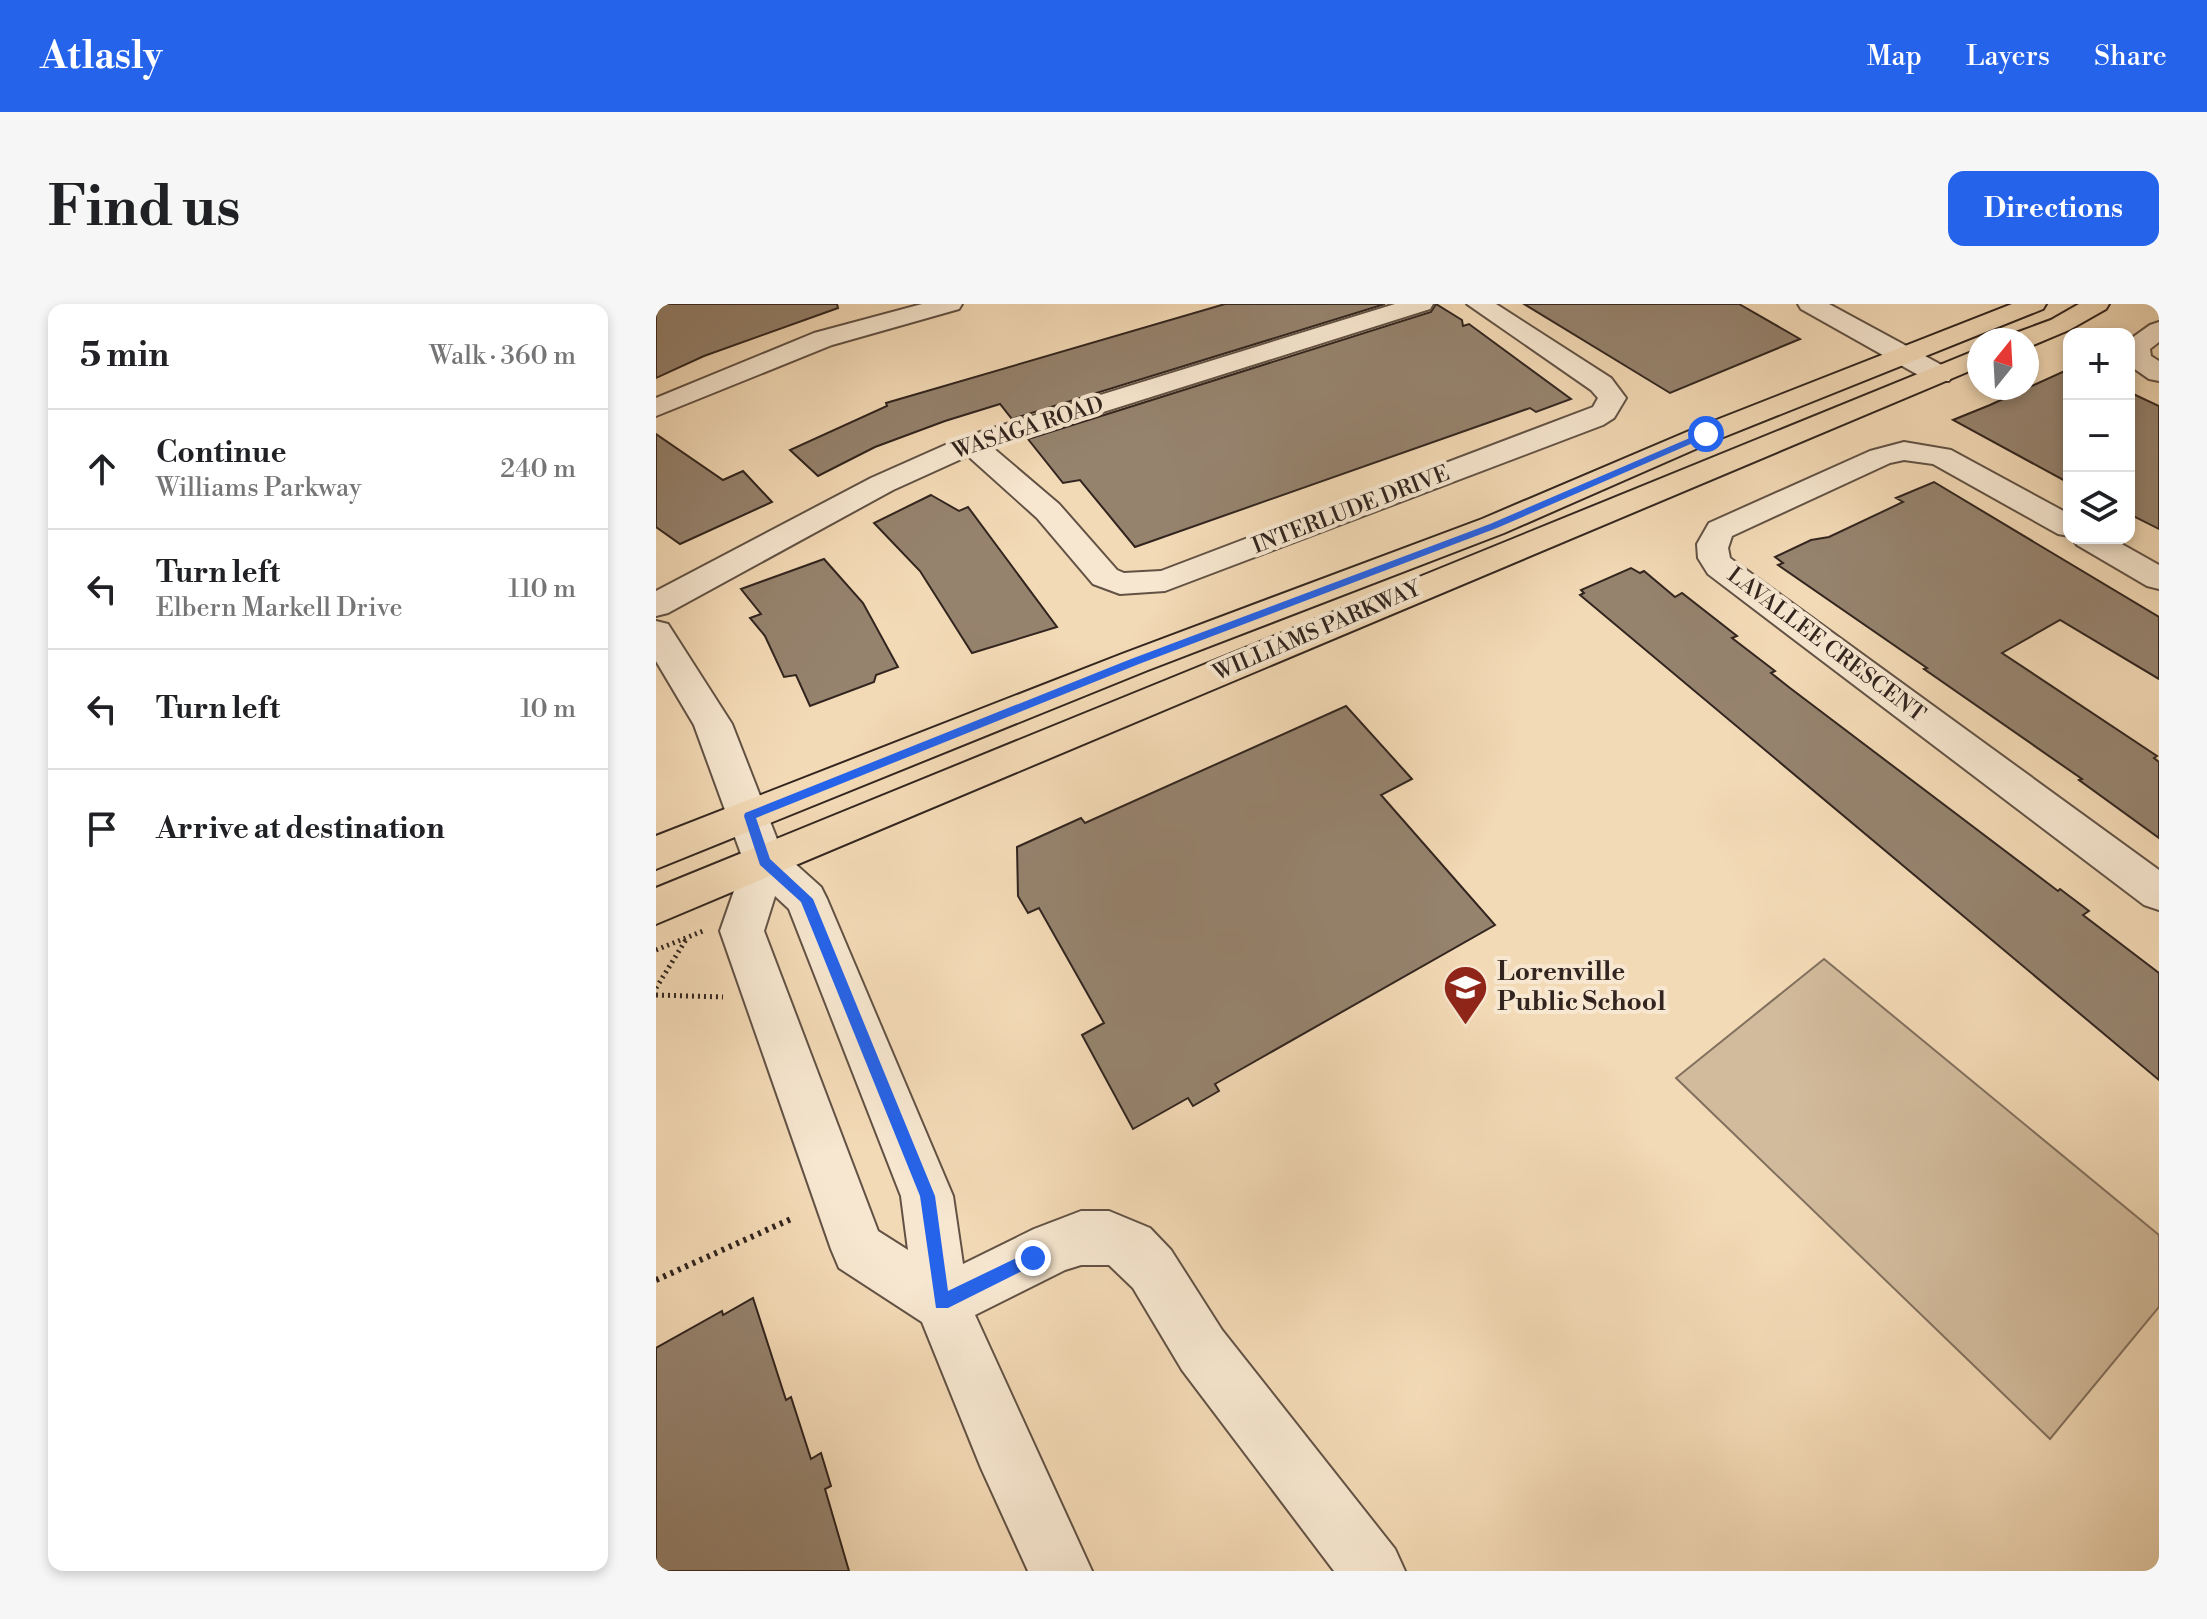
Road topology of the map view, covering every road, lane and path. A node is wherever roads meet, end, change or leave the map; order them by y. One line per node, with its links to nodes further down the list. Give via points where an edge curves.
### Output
1 (950, 304): 13 (street, via 823,339)
2 (1421, 304): 14 (street, WASAGA ROAD)
3 (1479, 304): 14 (street, INTERLUDE DRIVE, via 1601,384 1612,398 1604,412 1165,581 1120,584 1105,577 1048,511)
4 (1810, 304): 9 (street)
5 (2034, 304): 9 (main road, WILLIAMS PARKWAY)
6 (2097, 304): 8 (main road)
7 (2159, 330): 11 (street, via 2140,341 2136,354)
8 (2039, 333)
9 (1903, 355): 12 (street); 20 (main road, WILLIAMS PARKWAY, via 1493,526)
10 (1967, 362): 12 (main road, WILLIAMS PARKWAY)
11 (2159, 373)
12 (1939, 375): 22 (main road, WILLIAMS PARKWAY)
13 (656, 408)
14 (971, 444): 18 (street, WASAGA ROAD, via 882,484)
15 (2063, 524): 23 (street, LAVALLEE CRESCENT, via 1941,456 1904,451 1720,530 1711,548 1720,567)
16 (2098, 544): 17 (street)
17 (2159, 579)
18 (656, 605)
19 (656, 632): 20 (street, via 713,724)
20 (750, 816): 21 (main road, WILLIAMS PARKWAY); 22 (street)
21 (656, 853)
22 (765, 862): 24 (main road, WILLIAMS PARKWAY); 31 (street, via 806,899 922,1182); 31 (street, via 742,931 858,1249)
23 (2159, 893)
24 (656, 907)
25 (656, 950): 26 (path, via 687,938)
26 (656, 988)
27 (656, 995): 28 (path)
28 (725, 997)
29 (791, 1219): 30 (path)
30 (656, 1280)
31 (942, 1303): 32 (street); 33 (street, via 1081,1238 1109,1238 1131,1247 1152,1269 1202,1350)
32 (1060, 1571)
33 (1373, 1571)

